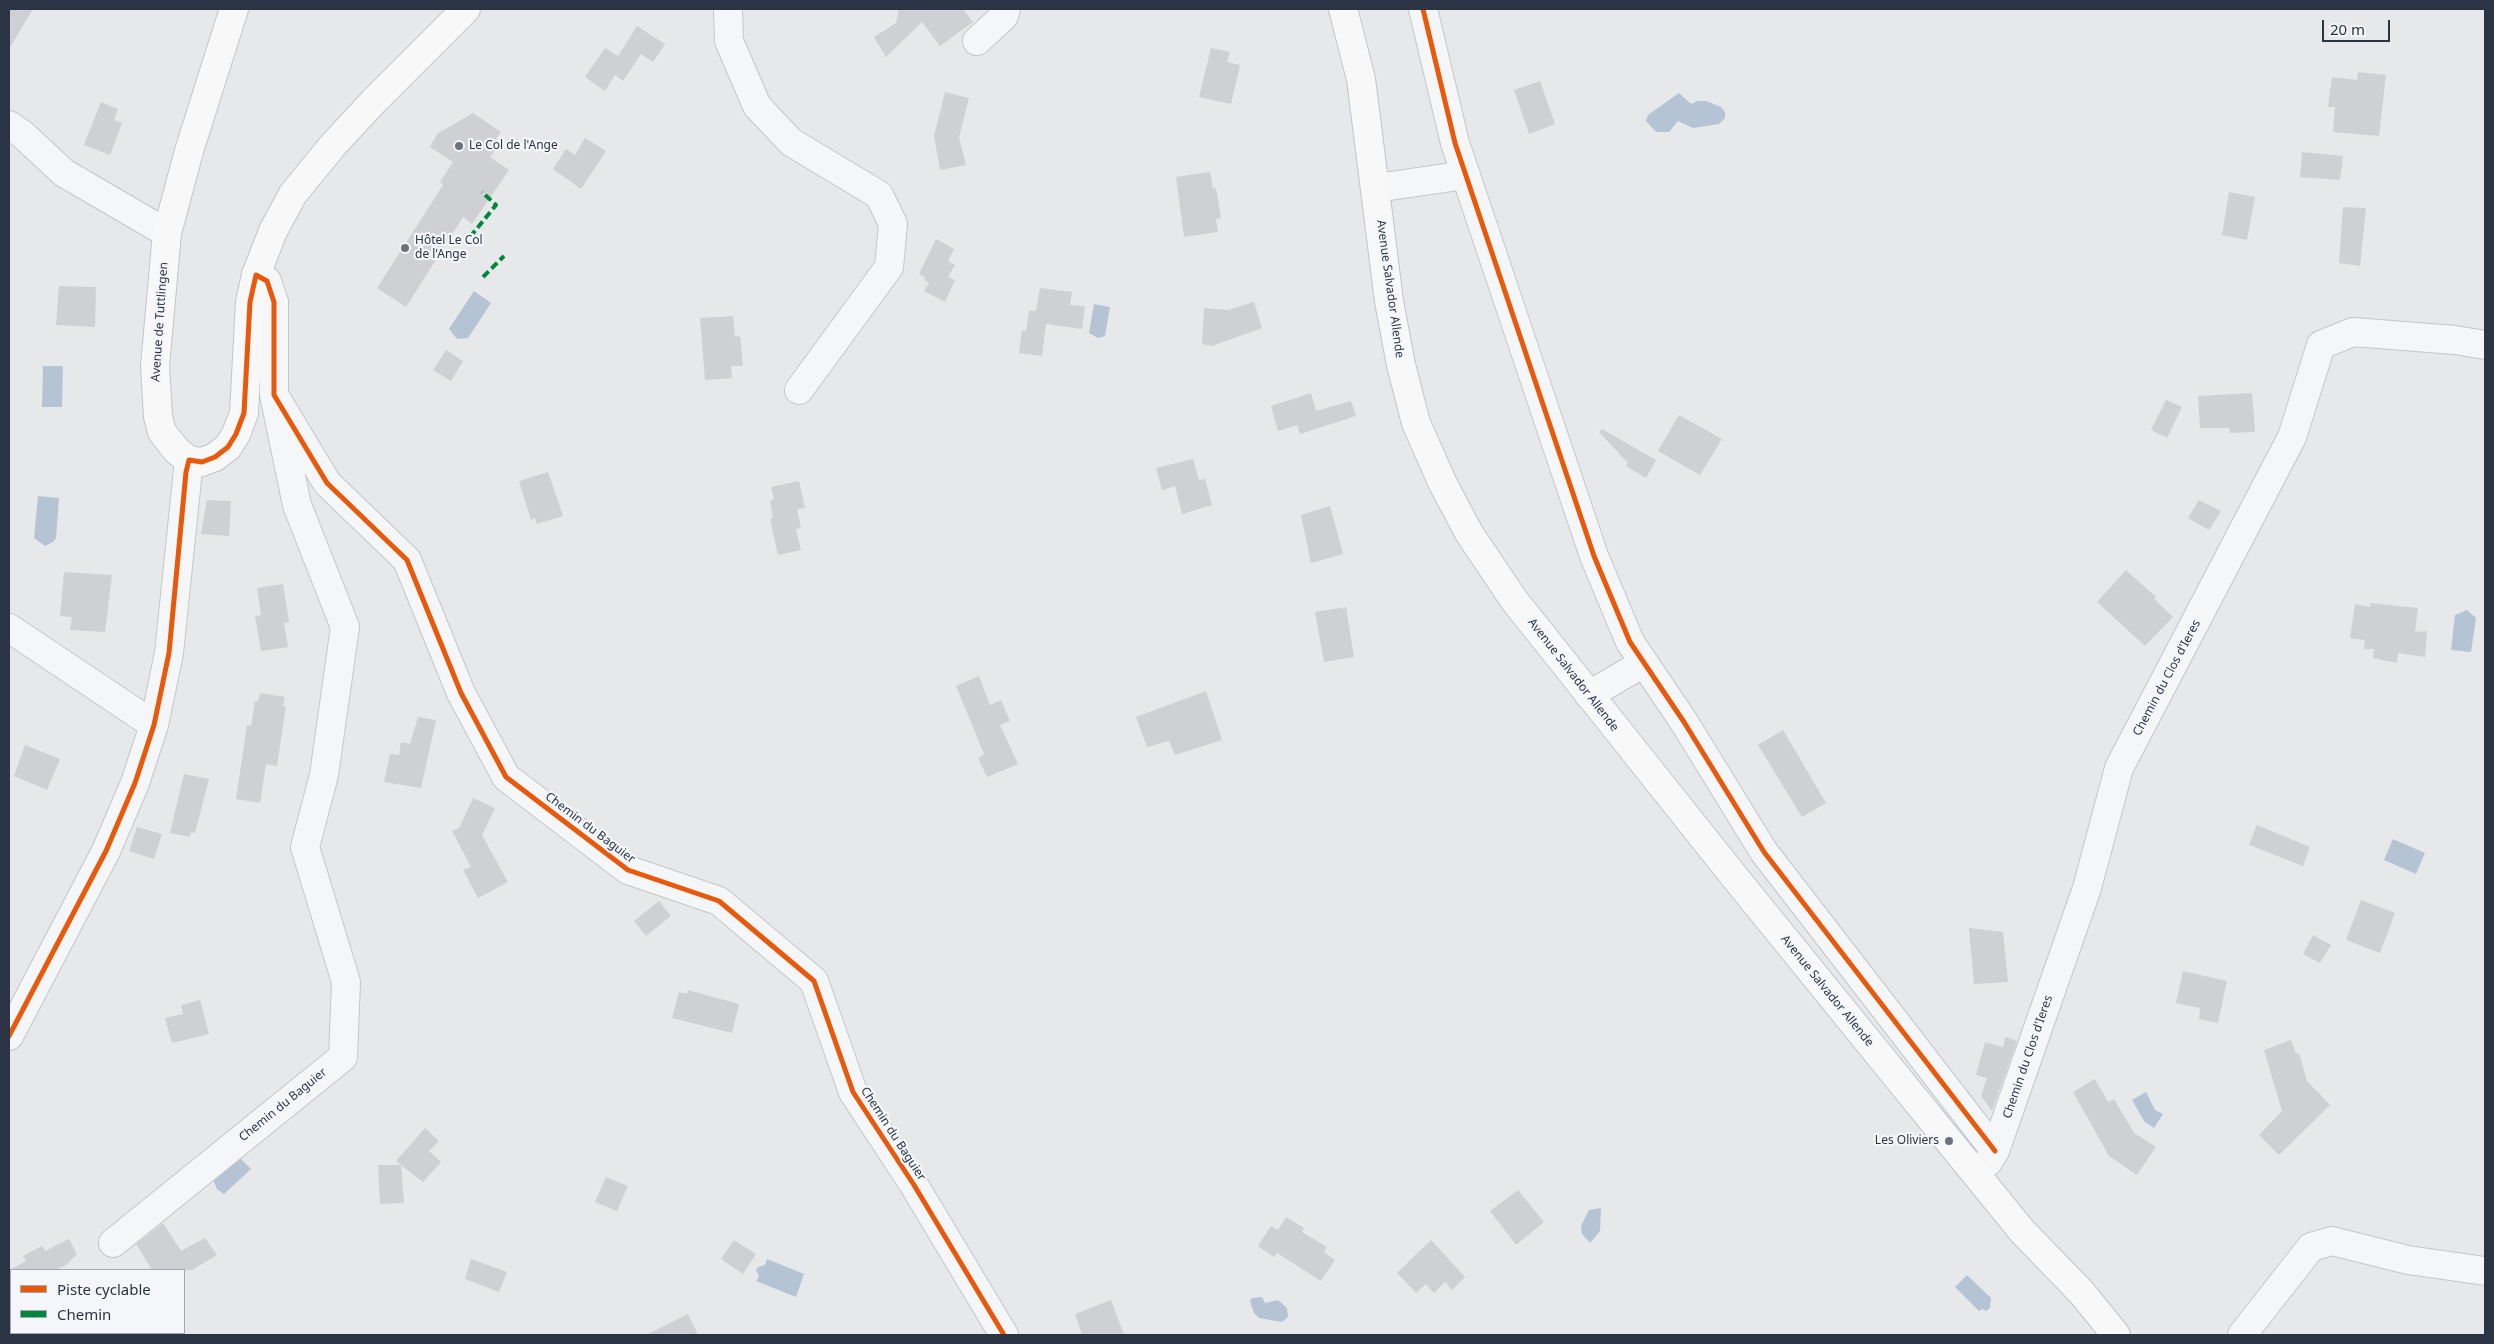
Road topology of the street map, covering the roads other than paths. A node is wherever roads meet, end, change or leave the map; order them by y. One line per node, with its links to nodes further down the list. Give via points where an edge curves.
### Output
1 (234, 9): 11 (main road, Avenue de Tuttlingen)
2 (466, 9): 12 (main road, via 374,101 293,194 273,230)
3 (728, 9): 14 (street, via 729,41 757,106 790,142 879,195 893,224 889,267)
4 (1006, 9): 7 (street, via 1004,16)
5 (1423, 9): 9 (street, via 1455,143)
6 (1342, 10): 10 (main road, Avenue Salvador Allende, via 1361,79)
7 (976, 41)
8 (9, 124): 11 (street, via 64,173)
9 (1466, 175): 10 (street); 18 (street, via 1594,556 1630,642)
10 (1376, 188): 19 (main road, Avenue Salvador Allende, via 1389,301 1416,423 1468,533 1514,600)
11 (167, 233): 16 (main road, Avenue de Tuttlingen, via 155,366 157,408 162,432 169,444)
12 (256, 275): 15 (street, Chemin du Baguier, via 267,281 274,302); 16 (main road, via 248,318 244,413 228,447 202,462)
13 (2485, 345): 22 (street, Chemin du Clos d'Ieres, via 2353,332 2321,345 2292,438 2119,768 2087,888)
14 (799, 390)
15 (274, 395): 25 (street, Chemin du Baguier, via 297,505 345,627 324,776 305,848 346,982 343,1057); 27 (street, Chemin du Baguier, via 326,483 407,560 461,693 506,777 628,870 719,901 814,981 853,1092 914,1185)
16 (189, 460): 20 (street, via 169,653)
17 (9, 628): 20 (street)
18 (1644, 663): 19 (street); 22 (street, via 1764,852)
19 (1589, 695): 23 (main road, Avenue Salvador Allende)
20 (154, 725): 21 (street, via 135,783 106,850)
21 (9, 1036)
22 (1995, 1151): 23 (street, Chemin du Clos d'Ieres)
23 (1978, 1177): 24 (main road, Avenue Salvador Allende)
24 (2022, 1231): 28 (main road, Avenue Salvador Allende); 29 (main road, Avenue Salvador Allende, via 2082,1293)
25 (113, 1243)
26 (2485, 1271): 30 (street, via 2408,1260 2332,1241 2311,1247)
27 (1004, 1335)
28 (2092, 1335)
29 (2116, 1335)
30 (2242, 1335)

